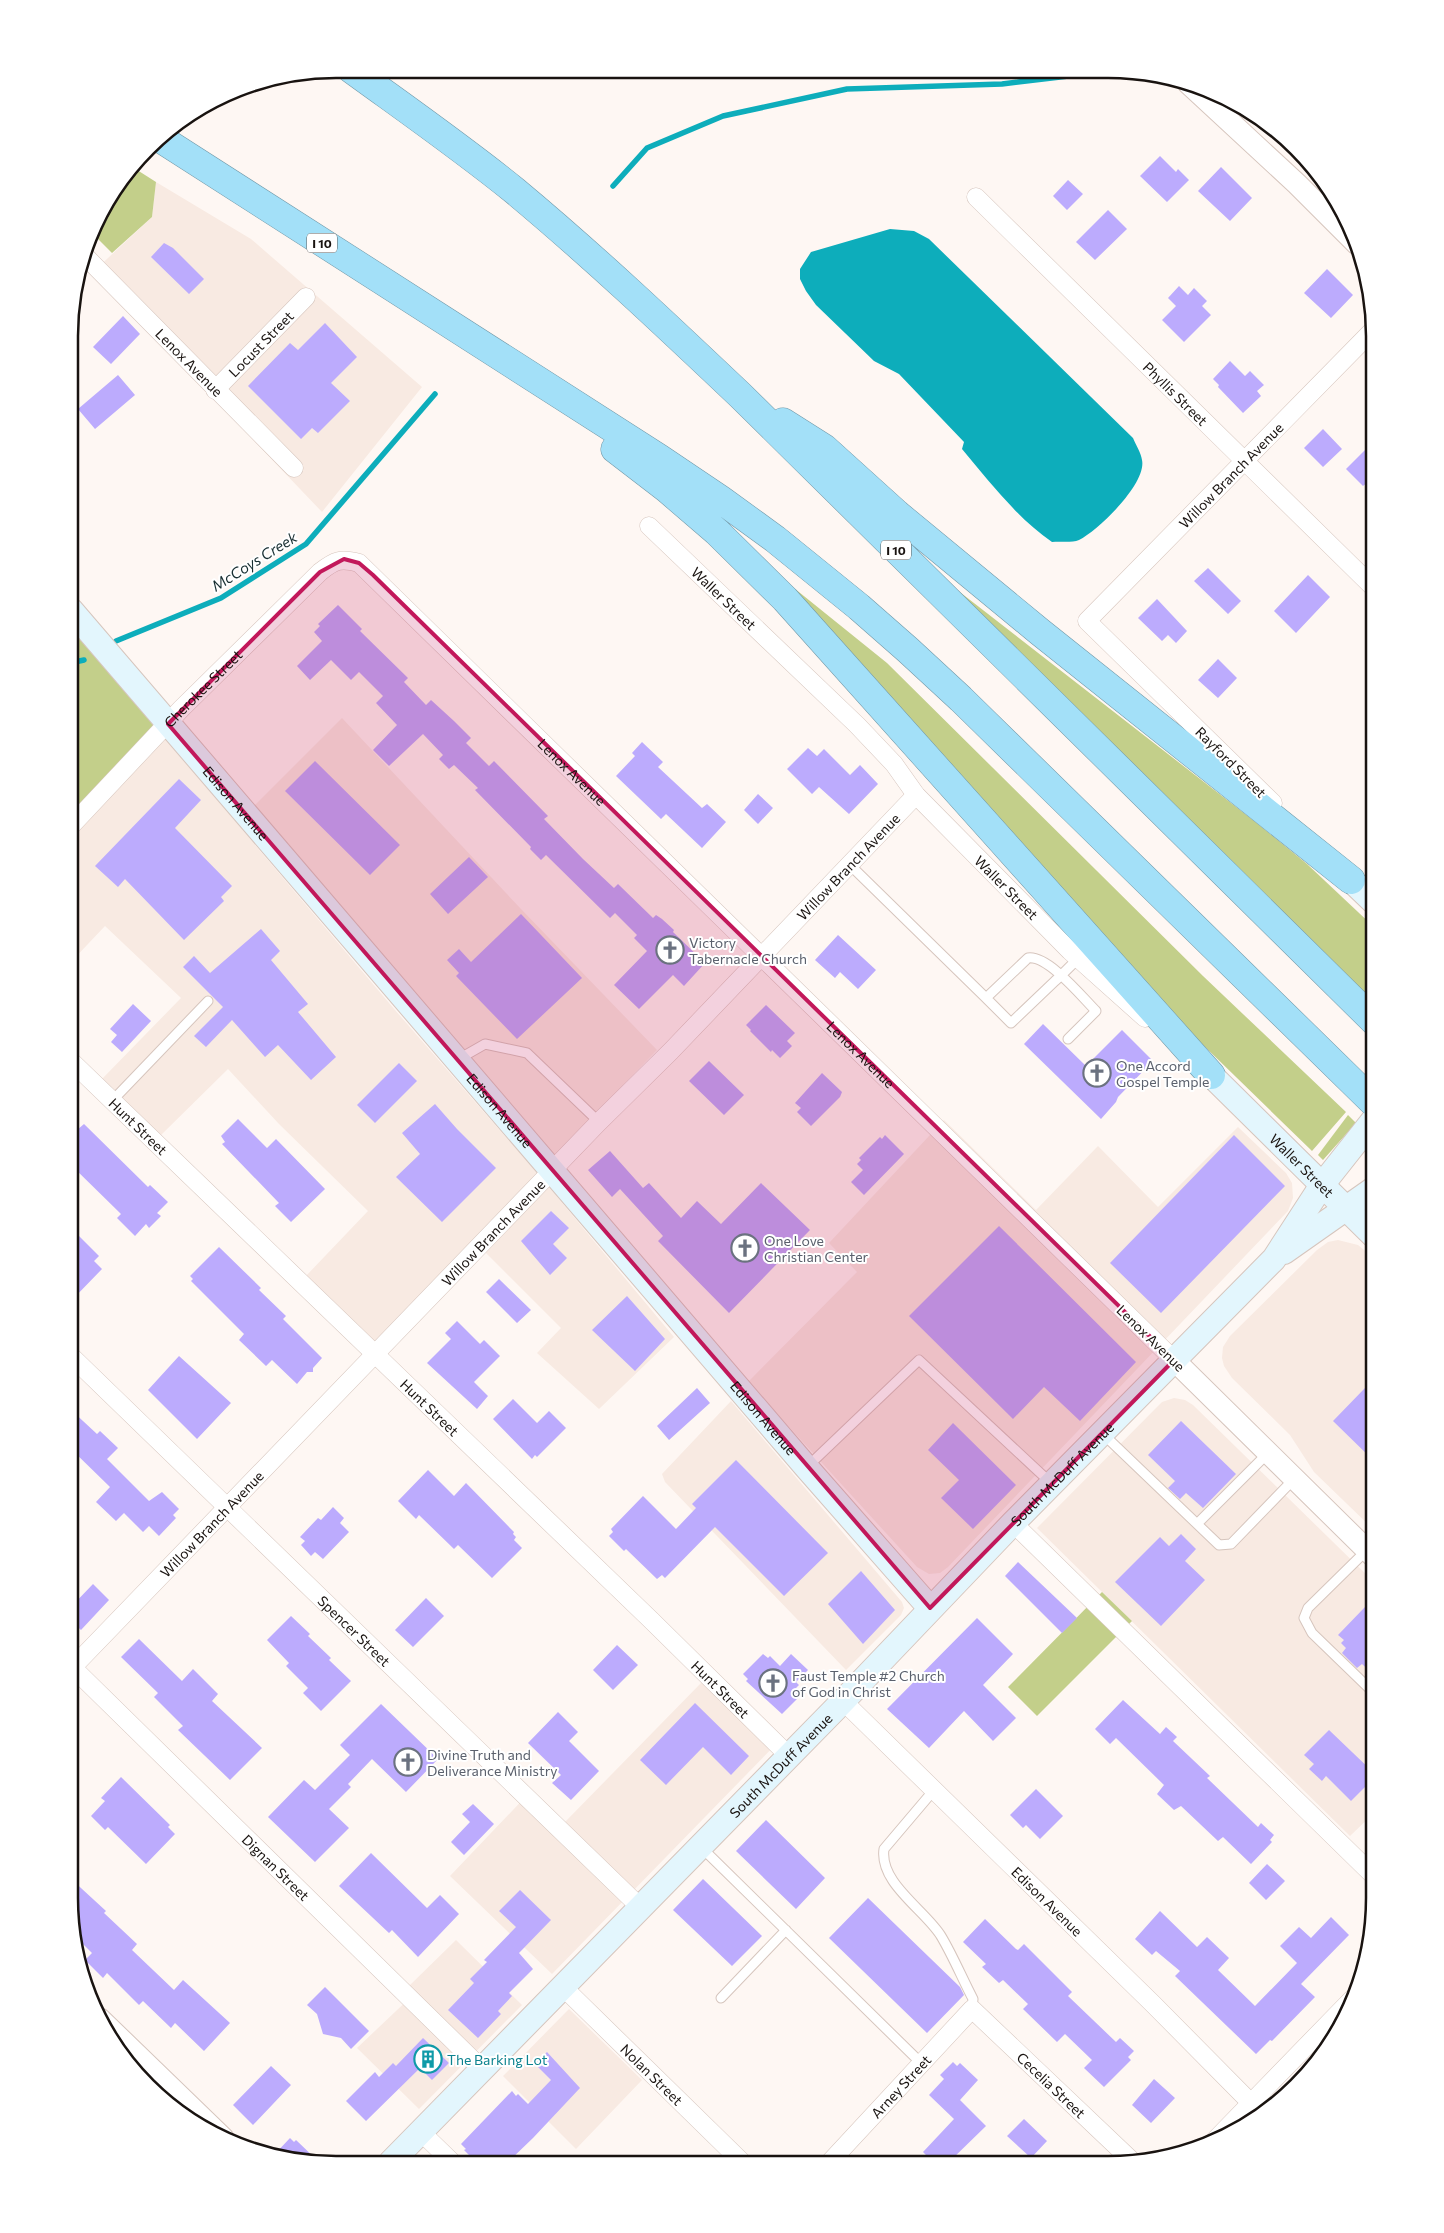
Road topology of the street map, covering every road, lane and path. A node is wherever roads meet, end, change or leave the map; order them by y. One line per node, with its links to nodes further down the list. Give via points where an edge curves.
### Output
1 (363, 78): 11 (highway, I 10, via 516,192 642,302)
2 (1200, 94): 5 (street)
3 (165, 141): 9 (highway, I 10)
4 (976, 197): 12 (street, Phyllis Street)
5 (1345, 232)
6 (89, 260): 10 (street, Lenox Avenue)
7 (306, 297): 10 (street, Locust Street)
8 (1366, 337): 12 (street, Willow Branch Avenue)
9 (486, 348): 34 (highway, via 667,489 717,532 785,599); 35 (highway, I 10, via 720,499 859,607 961,699)
10 (215, 390): 13 (street, Lenox Avenue)
11 (740, 395): 23 (highway, via 824,448 897,514 1040,632); 30 (highway, I 10)
12 (1244, 461): 16 (street, Phyllis Street); 18 (street, Willow Branch Avenue)
13 (294, 468)
14 (649, 526): 20 (street, Waller Street, via 857,725 894,764)
15 (344, 559): 19 (street, Cherokee Street, via 320,572); 25 (street, Lenox Avenue, via 359,563 373,575)
16 (1366, 580)
17 (78, 619): 19 (main road, Edison Avenue)
18 (1087, 621): 23 (street, Rayford Street)
19 (168, 724): 21 (street, Cherokee Street); 32 (main road, Edison Avenue)
20 (916, 795): 22 (street, Willow Branch Avenue); 26 (street, Waller Street)
21 (78, 820)
22 (849, 864): 25 (street, Willow Branch Avenue); 28 (lane)
23 (1351, 880): 24 (main road, Rayford Street)
24 (1366, 894)
25 (761, 955): 37 (street, Willow Branch Avenue); 46 (street, Lenox Avenue)
26 (1078, 959): 27 (lane); 34 (street, Waller Street)
27 (1060, 976): 28 (lane, via 1042,961 1028,958); 28 (lane, via 1011,1023); 31 (lane, via 1096,1011)
28 (986, 998)
29 (208, 1001): 36 (lane)
30 (1366, 1013)
31 (1068, 1039)
32 (457, 1060): 37 (lane, via 485,1044 527,1053); 39 (main road, Edison Avenue)
33 (78, 1068): 36 (street, Hunt Street)
34 (1211, 1075): 40 (main road, Waller Street)
35 (1366, 1095)
36 (112, 1101): 45 (street, Hunt Street)
37 (599, 1122): 39 (street, Willow Branch Avenue)
38 (1366, 1129): 40 (main road, South McDuff Avenue)
39 (552, 1171): 45 (street, Willow Branch Avenue); 50 (main road, Edison Avenue)
40 (1322, 1185): 42 (main road, Waller Street); 44 (main road, South McDuff Avenue)
41 (1366, 1195): 42 (main road, South McDuff Avenue)
42 (1347, 1210): 43 (main road, Waller Street); 44 (main road, South McDuff Avenue)
43 (1366, 1228)
44 (1274, 1259): 46 (main road, South McDuff Avenue)
45 (375, 1355): 53 (street, Willow Branch Avenue); 63 (street, Hunt Street)
46 (1174, 1360): 48 (main road, South McDuff Avenue); 49 (street, Lenox Avenue)
47 (78, 1363): 53 (street, Spencer Street)
48 (1102, 1433): 52 (main road, South McDuff Avenue); 55 (lane)
49 (1268, 1453): 51 (street, Lenox Avenue); 55 (lane)
50 (807, 1468): 52 (lane, via 919,1360); 58 (main road, Edison Avenue)
51 (1294, 1479): 55 (lane, via 1231,1544 1219,1545); 56 (street, Lenox Avenue)
52 (1052, 1484): 54 (main road, South McDuff Avenue)
53 (228, 1507): 59 (street, Willow Branch Avenue); 67 (street, Spencer Street)
54 (1013, 1523): 58 (main road, South McDuff Avenue); 66 (street, via 1055,1556 1168,1666)
55 (1197, 1524)
56 (1366, 1549)
57 (1366, 1558): 61 (lane, via 1308,1608 1304,1618 1312,1634)
58 (930, 1608): 62 (main road, South McDuff Avenue)
59 (78, 1659)
60 (78, 1675): 75 (street, Dignan Street)
61 (1366, 1685)
62 (842, 1701): 63 (main road, South McDuff Avenue); 64 (street, Edison Avenue)
63 (788, 1756): 65 (main road, South McDuff Avenue)
64 (934, 1790): 71 (lane, via 884,1849 882,1860 897,1886 941,1935 973,1999); 76 (street, Edison Avenue)
65 (700, 1846): 67 (main road, South McDuff Avenue); 68 (lane)
66 (1366, 1868)
67 (640, 1907): 69 (main road, South McDuff Avenue)
68 (786, 1930): 70 (lane); 74 (lane)
69 (562, 1986): 75 (main road, South McDuff Avenue); 83 (street, Nolan Street)
70 (721, 1998)
71 (972, 2009): 74 (street, Arney Street); 80 (street, Cecelia Street)
72 (1340, 2013): 76 (street)
73 (118, 2037): 77 (street)
74 (921, 2063): 84 (street, Arney Street)
75 (482, 2070): 79 (main road, South McDuff Avenue)
76 (1251, 2103): 78 (street)
77 (204, 2120)
78 (1229, 2126)
79 (421, 2132): 81 (main road, South McDuff Avenue); 82 (street)
80 (1126, 2155)
81 (397, 2156)
82 (446, 2156)
83 (736, 2156)
84 (836, 2156)

